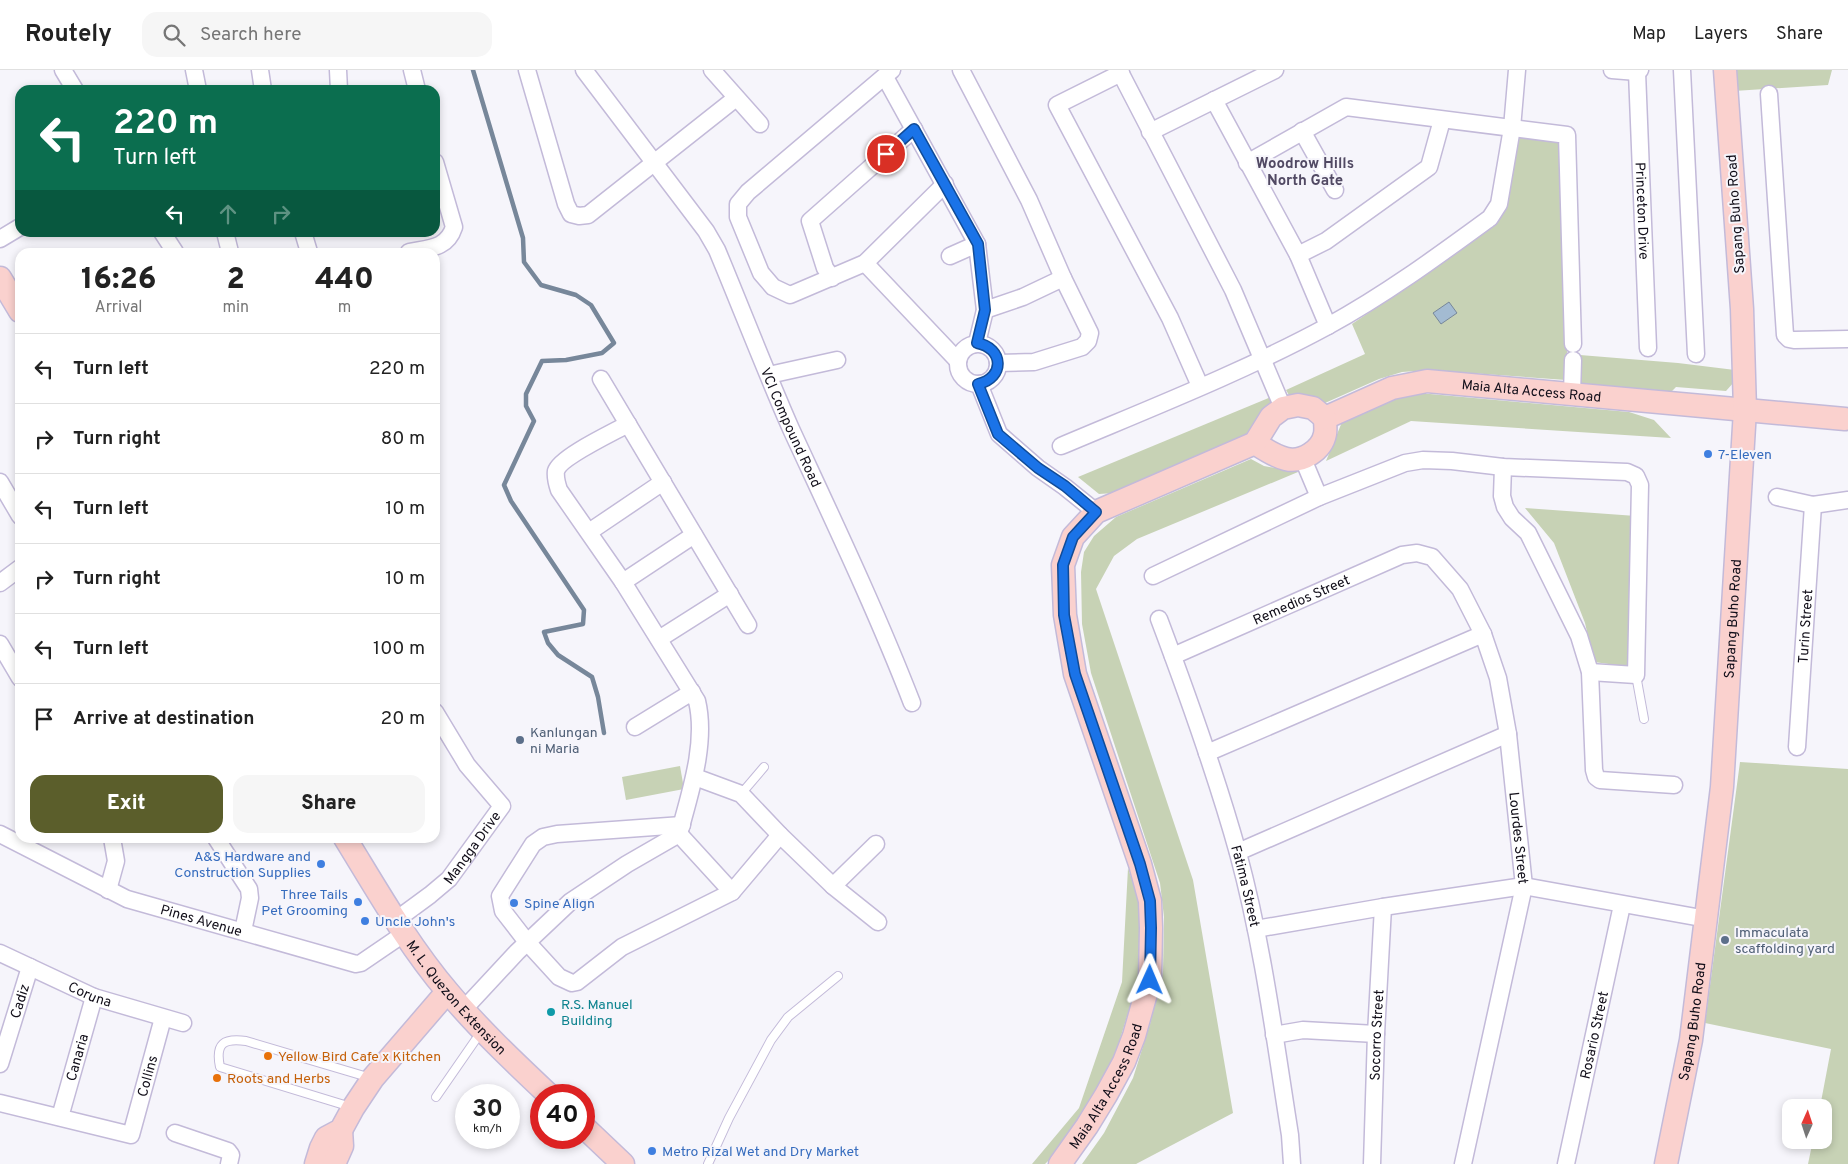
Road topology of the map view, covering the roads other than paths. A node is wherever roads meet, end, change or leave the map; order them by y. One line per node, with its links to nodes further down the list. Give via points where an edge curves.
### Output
1 (63, 70): 18 (street)
2 (194, 70): 19 (street)
3 (260, 70): 20 (street)
4 (338, 70): 21 (street)
5 (412, 70): 22 (street)
6 (527, 70): 32 (street, via 571,214 588,215)
7 (584, 70): 32 (street, VCI Compound Road)
8 (712, 70): 24 (street)
9 (961, 70): 46 (street, via 1030,200)
10 (1275, 70): 25 (street)
11 (1517, 70): 28 (street)
12 (1612, 70): 15 (street)
13 (1682, 70): 53 (street)
14 (1725, 70): 64 (street, Sapang Buho Road, via 1742,310)
15 (1639, 71): 52 (street, Princeton Drive)
16 (1120, 72): 31 (street); 61 (street, via 1057,105 1170,318)
17 (889, 73): 29 (street); 45 (street, via 748,192 738,204 738,217 761,273 772,287 790,295)
18 (72, 85)
19 (197, 85)
20 (262, 85)
21 (339, 85)
22 (416, 85)
23 (1769, 94): 50 (street, via 1785,334 1794,340)
24 (736, 98): 27 (street); 32 (street)
25 (1214, 100): 31 (street); 33 (street)
26 (1442, 120): 28 (street); 30 (street, via 1346,107); 41 (street, via 1429,167 1326,241)
27 (760, 124)
28 (1512, 128): 49 (street, via 1499,204 1490,218 1400,282); 62 (street, via 1567,135)
29 (914, 129): 35 (street); 45 (street, via 810,221 825,268)
30 (1302, 131): 33 (street); 36 (street)
31 (1150, 132): 54 (street, via 1233,290)
32 (653, 162): 58 (street, VCI Compound Road, via 717,250)
33 (1247, 163): 41 (street)
34 (440, 179): 40 (street, via 454,227 451,238)
35 (945, 184): 38 (street); 43 (street)
36 (1335, 190)
37 (165, 237): 39 (street)
38 (978, 244): 42 (street); 48 (street)
39 (172, 248)
40 (427, 248)
41 (1298, 255): 49 (street)
42 (950, 256)
43 (865, 263): 45 (street); 56 (street)
44 (0, 278): 47 (street)
45 (832, 278)
46 (1063, 278): 48 (street); 57 (street, via 1090,333 1088,341 1082,347 1034,362)
47 (15, 303)
48 (985, 310): 51 (street)
49 (1328, 326): 54 (street)
50 (1848, 339)
51 (977, 343): 56 (street, via 963,350); 57 (street, via 992,349)
52 (1648, 348)
53 (1696, 354)
54 (1262, 358): 61 (street); 63 (street)
55 (836, 360): 58 (street)
56 (958, 360): 60 (street, via 959,372)
57 (998, 363): 60 (street, via 993,377)
58 (769, 375): 98 (street, VCI Compound Road, via 883,629)
59 (601, 379): 67 (street)
60 (978, 384): 79 (street, via 998,434)
61 (1200, 386): 69 (street)
62 (1572, 394): 64 (street, Maia Alta Access Road); 65 (street, Maia Alta Access Road, via 1427,381 1392,388)
63 (1283, 408): 65 (street, via 1305,406); 68 (street, via 1271,417)
64 (1745, 410): 66 (street, Maia Alta Access Road); 125 (street, Sapang Buho Road, via 1722,787)
65 (1325, 418): 70 (street, via 1325,435)
66 (1847, 421)
67 (628, 424): 73 (street); 80 (street, via 564,460 556,471 560,490)
68 (1254, 442): 70 (street, via 1274,455); 79 (street, Maia Alta Access Road)
69 (1061, 446)
70 (1305, 465): 74 (street)
71 (1504, 467): 74 (street, via 1423,460 1405,463); 95 (street, via 1502,496 1505,507 1535,546 1579,636); 96 (street, via 1627,472 1636,476 1640,485)
72 (0, 482): 78 (street)
73 (663, 482): 80 (street); 81 (street)
74 (1319, 497): 84 (street)
75 (1777, 497): 77 (street)
76 (1848, 500): 77 (street)
77 (1813, 505): 103 (street, Turin Street)
78 (15, 508)
79 (1096, 512): 157 (street, Maia Alta Access Road, via 1073,537 1063,565 1064,615 1075,674 1150,901 1150,980 1124,1062 1087,1126)
80 (589, 532): 85 (street)
81 (694, 535): 85 (street); 87 (street)
82 (1432, 557): 90 (street, Lourdes Street, via 1460,589); 93 (street, Remedios Street, via 1417,552 1402,555)
83 (15, 572): 86 (street)
84 (1152, 576)
85 (623, 582): 91 (street)
86 (0, 583)
87 (730, 594): 89 (street); 91 (street)
88 (1159, 619): 93 (street, Fatima Street)
89 (748, 625)
90 (1482, 634): 102 (street, Lourdes Street, via 1498,678); 104 (street)
91 (659, 639): 97 (street)
92 (0, 644): 94 (street)
93 (1173, 656): 104 (street, Fatima Street)
94 (15, 670)
95 (1590, 672): 96 (street); 107 (street, via 1596,777 1600,780)
96 (1636, 674): 99 (lane)
97 (692, 692): 101 (street); 106 (street, via 700,713)
98 (912, 703)
99 (1644, 718)
100 (440, 721): 127 (street, Mangga Drive, via 466,765 502,806 449,879)
101 (635, 728)
102 (1508, 734): 118 (street); 120 (street, Lourdes Street)
103 (1797, 747)
104 (1207, 753): 118 (street, Fatima Street)
105 (764, 767): 108 (lane)
106 (695, 777): 108 (street); 109 (street)
107 (1674, 785)
108 (742, 794): 111 (street)
109 (681, 829): 122 (street); 130 (street, via 570,902); 130 (street, via 556,834 538,840 500,896 503,911)
110 (0, 834): 112 (street, Pines Avenue)
111 (780, 835): 119 (street); 122 (street)
112 (15, 842)
113 (17, 843): 121 (street, Pines Avenue)
114 (113, 843): 121 (street, via 116,860)
115 (219, 843): 129 (street, via 248,889 250,898)
116 (348, 843): 127 (street, M. L. Quezon Extension)
117 (876, 844): 119 (street)
118 (1238, 852): 128 (street, Fatima Street)
119 (833, 886): 126 (street)
120 (1524, 886): 123 (street); 124 (street); 160 (street, Lourdes Street)
121 (108, 890): 129 (street, Pines Avenue, via 127,899)
122 (732, 892): 130 (street, via 622,947 577,982 559,977)
123 (1622, 905): 125 (street); 161 (street, Rosario Street)
124 (1384, 907): 128 (street); 140 (street, Socorro Street)
125 (1706, 919): 162 (street, Sapang Buho Road, via 1691,1040)
126 (878, 922)
127 (400, 926): 129 (street, Pines Avenue, via 361,963 356,964); 134 (street, M. L. Quezon Extension)
128 (1256, 929): 141 (street, Fatima Street)
129 (243, 932)
130 (527, 942): 136 (street)
131 (0, 953): 132 (street, Coruna)
132 (30, 967): 135 (street, Coruna); 142 (street, Cadiz)
133 (838, 976): 156 (lane, via 788,1017 771,1040)
134 (448, 992): 136 (street, M. L. Quezon Extension); 143 (street)
135 (94, 997): 137 (street, Coruna); 148 (street, Canaria)
136 (464, 1009): 139 (street, M. L. Quezon Extension)
137 (163, 1018): 138 (street, Coruna); 148 (street, Collins, via 131,1135)
138 (183, 1023)
139 (482, 1030): 144 (street, M. L. Quezon Extension); 145 (lane)
140 (1376, 1034): 141 (street, via 1304,1030); 159 (street, Socorro Street)
141 (1274, 1035): 158 (street, Fatima Street)
142 (0, 1064)
143 (373, 1078): 147 (street); 147 (lane, via 246,1041 231,1039 222,1044 220,1067)
144 (538, 1084)
145 (436, 1097)
146 (0, 1103): 148 (street)
147 (353, 1108): 149 (street)
148 (60, 1117)
149 (341, 1130): 153 (street, via 326,1138); 154 (street, via 342,1146)
150 (175, 1133): 152 (street, via 228,1151 231,1155)
151 (595, 1137): 155 (street)
152 (229, 1162)
153 (316, 1164)
154 (334, 1164)
155 (624, 1164)
156 (708, 1164)
157 (1060, 1164)
158 (1292, 1164)
159 (1372, 1164)
160 (1463, 1164)
161 (1566, 1164)
162 (1666, 1164)

